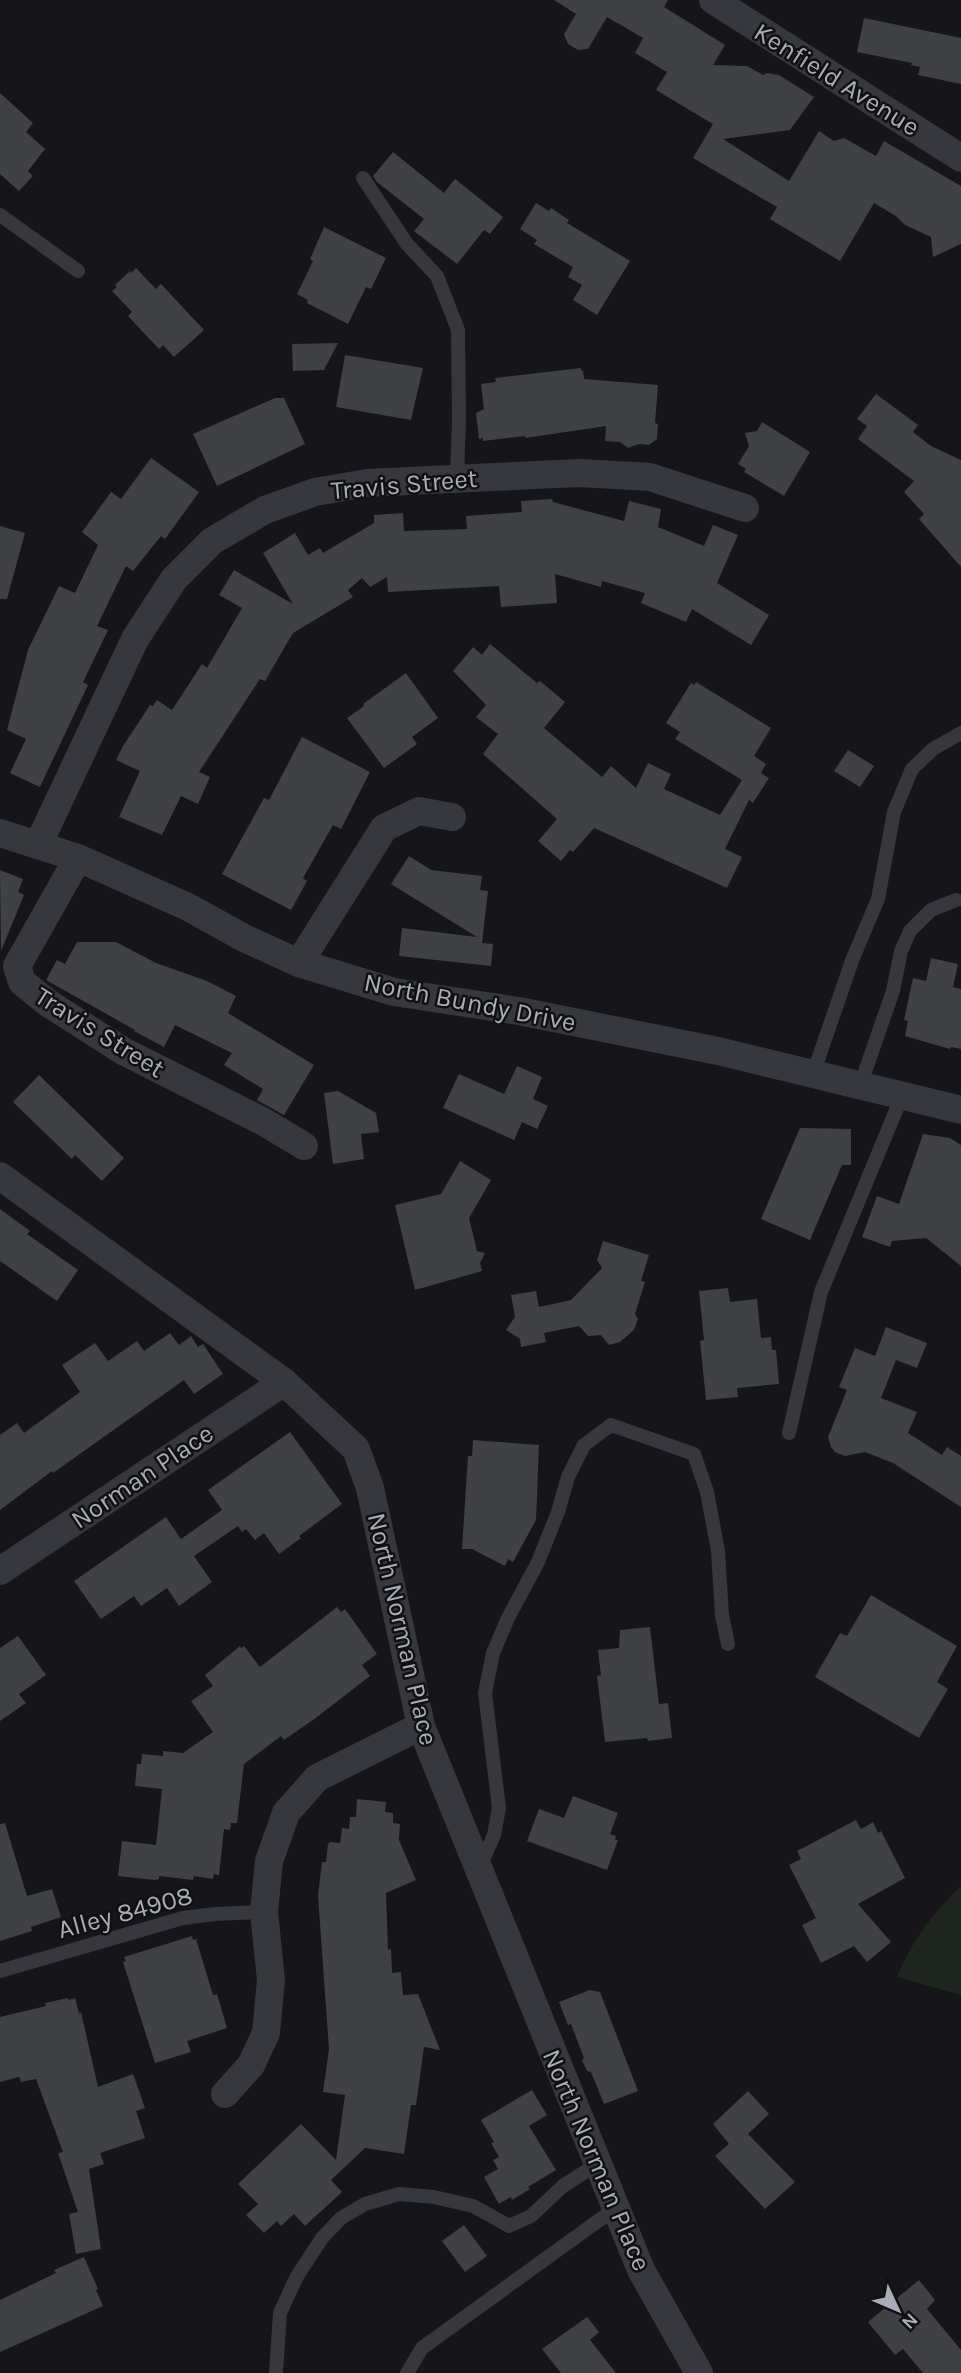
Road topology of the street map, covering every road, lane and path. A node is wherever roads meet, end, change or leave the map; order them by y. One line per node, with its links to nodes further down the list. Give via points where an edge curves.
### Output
1 (713, 0): 2 (street, Kenfield Avenue)
2 (961, 158)
3 (363, 178): 6 (lane, via 407,244 437,276 458,330)
4 (0, 215): 5 (lane)
5 (78, 271)
6 (457, 478): 7 (street, Travis Street, via 579,473 650,477); 11 (street, Travis Street, via 368,483 315,492 265,510 212,541 174,579 135,639)
7 (745, 508)
8 (961, 733): 15 (lane, via 933,749 912,769 894,812 878,899)
9 (452, 817): 14 (street, via 419,811 384,828)
10 (0, 833): 11 (street, North Bundy Drive)
11 (38, 845): 12 (street, North Bundy Drive)
12 (78, 858): 14 (street, North Bundy Drive); 19 (street, Travis Street, via 17,966 22,982 123,1051)
13 (956, 900): 16 (lane, via 931,910 910,931)
14 (299, 963): 15 (street, North Bundy Drive, via 394,992 519,1011)
15 (813, 1074): 16 (street, North Bundy Drive)
16 (860, 1086): 17 (street, North Bundy Drive)
17 (902, 1096): 18 (street, North Bundy Drive); 22 (lane, via 821,1292)
18 (961, 1110)
19 (304, 1146)
20 (0, 1176): 21 (street, North Norman Place)
21 (284, 1381): 23 (street, Norman Place); 25 (street, North Norman Place, via 356,1449 370,1488)
22 (789, 1433)
23 (0, 1571)
24 (728, 1644): 26 (lane, via 719,1551 694,1454 611,1425 584,1445 538,1562 493,1653 485,1693 499,1808)
25 (421, 1726): 26 (street, North Norman Place); 27 (street, via 317,1778 286,1813 269,1861)
26 (479, 1871): 30 (street, North Norman Place)
27 (264, 1912): 28 (lane, Alley 84908, via 183,1918); 29 (street, via 271,1980 266,2033 251,2065)
28 (0, 1971)
29 (225, 2094)
30 (597, 2164): 31 (street, North Norman Place); 32 (lane, via 563,2186 531,2216 509,2225 473,2206 399,2194 365,2204 341,2218 315,2248 280,2313)
31 (615, 2208): 33 (lane, via 422,2348); 34 (street, North Norman Place, via 640,2270)
32 (276, 2373)
33 (407, 2373)
34 (699, 2373)

